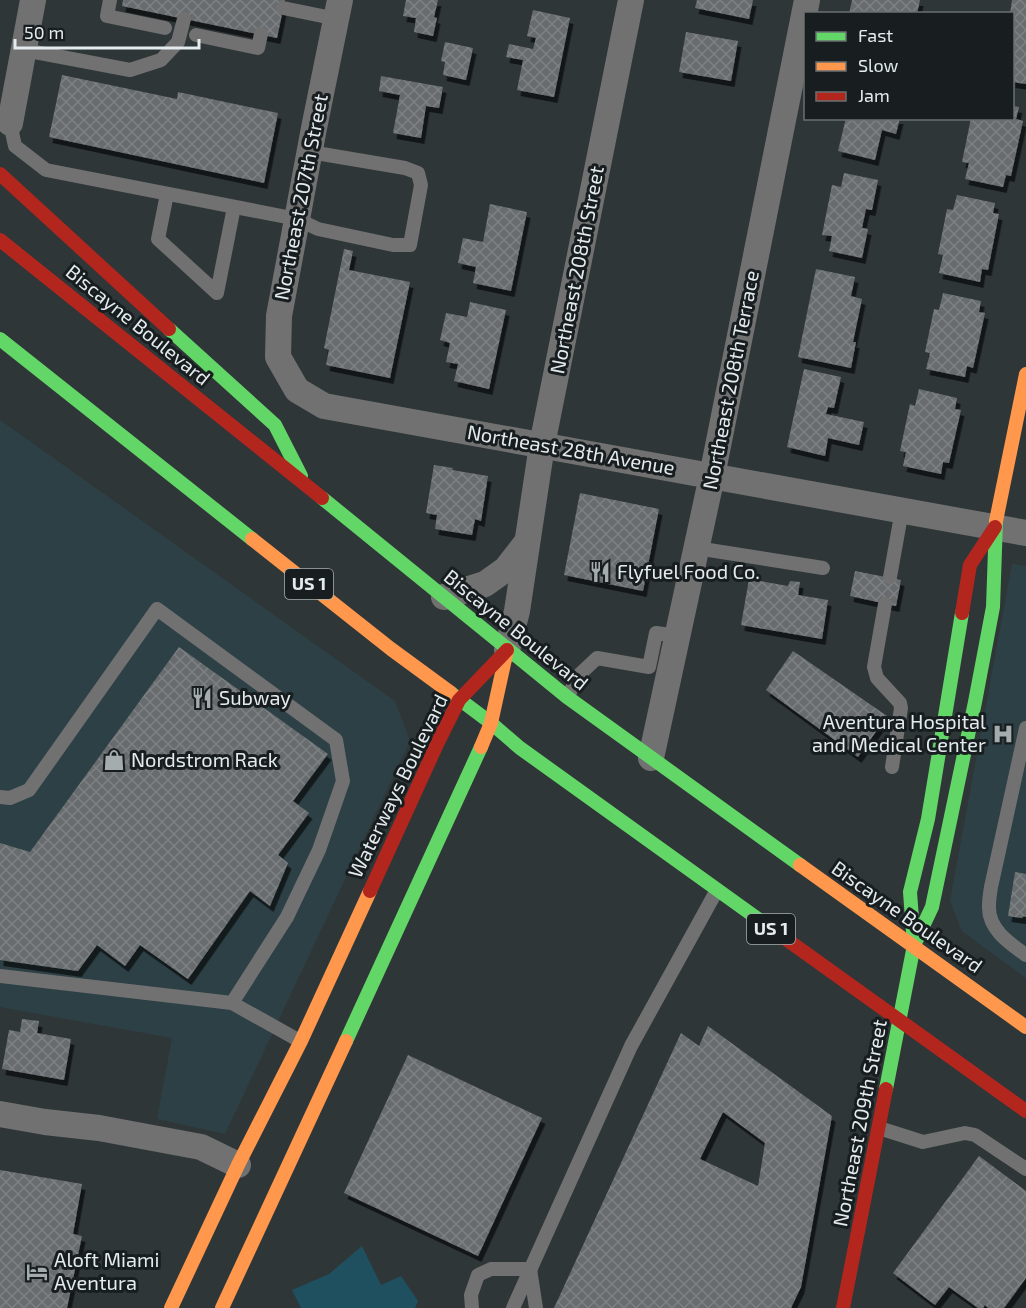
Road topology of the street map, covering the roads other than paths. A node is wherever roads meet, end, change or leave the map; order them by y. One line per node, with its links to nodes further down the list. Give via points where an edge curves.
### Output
1 (33, 0): 11 (street)
2 (110, 0): 8 (lane, via 107,16)
3 (631, 0): 22 (street, Northeast 208th Street)
4 (283, 8): 5 (lane)
5 (339, 9): 13 (street, Northeast 207th Street)
6 (804, 15): 23 (street, Northeast 208th Terrace)
7 (184, 19): 11 (lane, bridge, via 178,42 161,60 130,70)
8 (165, 28)
9 (261, 34): 10 (lane, via 258,48)
10 (196, 35)
11 (24, 50): 12 (street)
12 (10, 123): 15 (lane, via 15,146 46,170)
13 (310, 152): 17 (street, Northeast 207th Street); 17 (lane, via 418,173 421,185 410,245 318,229)
14 (0, 174): 24 (main road, via 275,425)
15 (167, 194): 16 (lane); 16 (lane, via 158,239 217,293)
16 (234, 207): 17 (lane)
17 (297, 219): 21 (street, Northeast 207th Street, via 279,316 278,357)
18 (0, 240): 24 (main road, Biscayne Boulevard)
19 (0, 339): 37 (main road, US 1)
20 (1026, 374): 26 (main road, Northeast 209th Street)
21 (297, 390): 22 (street, Northeast 28th Avenue, via 324,406)
22 (542, 444): 23 (street, Northeast 28th Avenue); 28 (street, Northeast 208th Street)
23 (712, 476): 25 (street, Northeast 28th Avenue); 29 (street, Northeast 208th Terrace)
24 (306, 486): 32 (main road, Biscayne Boulevard)
25 (902, 510): 26 (street, Northeast 28th Avenue); 31 (lane)
26 (995, 527): 27 (street, Northeast 28th Avenue); 44 (main road, Northeast 209th Street, via 993,607 975,702 932,908); 44 (main road, Northeast 209th Street, via 970,565 927,819 910,892)
27 (1026, 533)
28 (527, 542): 32 (street, Northeast 208th Street, via 506,569 485,584); 35 (street, Northeast 208th Street)
29 (696, 548): 30 (lane); 34 (street, Northeast 208th Terrace)
30 (824, 568)
31 (890, 578)
32 (444, 597): 35 (main road, Biscayne Boulevard)
33 (885, 604): 41 (lane, via 874,667 877,678 902,708)
34 (678, 636): 36 (lane, via 656,633 648,667 597,658 580,674); 40 (street, Northeast 208th Terrace)
35 (507, 650): 36 (main road, Biscayne Boulevard); 37 (main road, Waterways Boulevard); 38 (main road)
36 (567, 697): 40 (main road, Biscayne Boulevard)
37 (459, 700): 38 (main road, US 1); 50 (main road, Waterways Boulevard)
38 (491, 723): 43 (main road, US 1); 58 (main road, via 275,1181)
39 (1026, 728): 45 (lane, via 988,908 1001,936)
40 (651, 758): 44 (main road, Biscayne Boulevard)
41 (892, 767)
42 (0, 797): 47 (lane, via 10,798 29,790 157,609 336,740 343,781 319,850 287,916)
43 (717, 890): 48 (main road, US 1); 56 (lane, via 631,1046)
44 (914, 945): 48 (main road, Northeast 209th Street); 49 (main road, Biscayne Boulevard)
45 (1026, 955)
46 (0, 976): 47 (lane)
47 (232, 1003): 50 (lane)
48 (900, 1021): 51 (main road, US 1); 53 (main road, Northeast 209th Street)
49 (1026, 1027)
50 (300, 1041): 54 (main road, Waterways Boulevard)
51 (1026, 1111)
52 (0, 1114): 54 (street, via 201,1148)
53 (879, 1128): 55 (lane, via 923,1142 965,1133 975,1135); 62 (main road, Northeast 209th Street)
54 (243, 1167): 57 (main road, Waterways Boulevard)
55 (1026, 1169)
56 (530, 1269): 59 (lane, via 491,1269 478,1275 471,1295); 60 (lane); 61 (lane)
57 (171, 1308)
58 (222, 1308)
59 (472, 1308)
60 (513, 1308)
61 (536, 1308)
62 (843, 1308)

